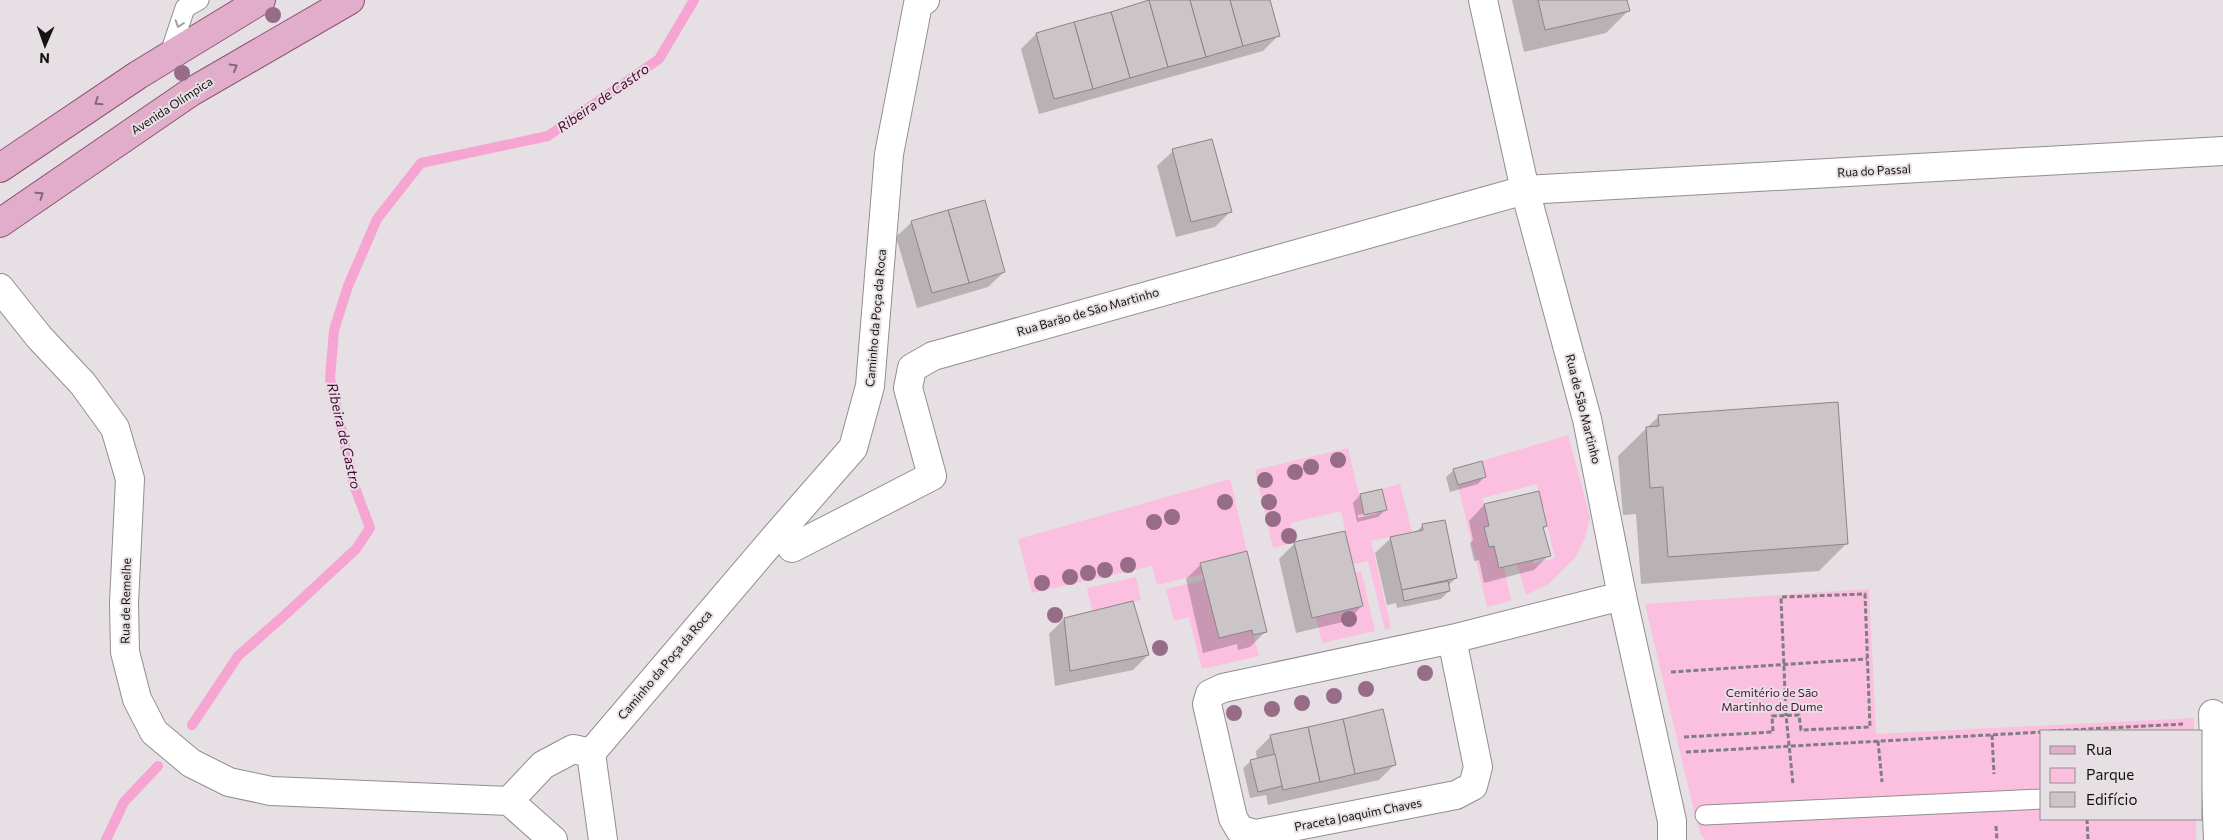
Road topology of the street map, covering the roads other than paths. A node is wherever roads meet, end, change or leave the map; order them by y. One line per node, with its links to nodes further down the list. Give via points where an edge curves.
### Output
1 (199, 0): 6 (lane, one-way to 6, via 184,8)
2 (261, 0): 6 (main road)
3 (350, 0): 10 (main road, Avenida Olímpica, one-way to 3, via 190,92)
4 (925, 0): 16 (street, Caminho da Poça da Roca, via 918,4 889,154 870,386 853,448)
5 (1483, 0): 9 (street, Rua de São Martinho)
6 (169, 56): 8 (main road, one-way to 8)
7 (2223, 151): 9 (street, Rua do Passal)
8 (0, 168)
9 (1525, 190): 12 (street, Rua Barão de São Martinho, via 933,356 912,368 908,388 932,476); 13 (street, Rua de São Martinho, via 1587,420)
10 (0, 223)
11 (0, 288): 19 (street, Rua de Remelhe, via 83,384 115,428 130,479 125,652 136,699 154,732 191,763 229,782 262,789)
12 (792, 548)
13 (1622, 596): 14 (street, Praceta Joaquim Chaves); 21 (street, Rua de São Martinho)
14 (1452, 640): 14 (street, Praceta Joaquim Chaves, via 1223,688 1210,694 1207,704 1233,818 1240,830 1256,834 1456,795 1473,786 1478,766)
15 (2213, 714): 17 (street)
16 (591, 753): 19 (street, via 573,749 543,765); 23 (street)
17 (2209, 788): 24 (street)
18 (2040, 799): 20 (lane)
19 (509, 801): 22 (street)
20 (1705, 815)
21 (1675, 834)
22 (553, 840)
23 (603, 840)
24 (2218, 840)

